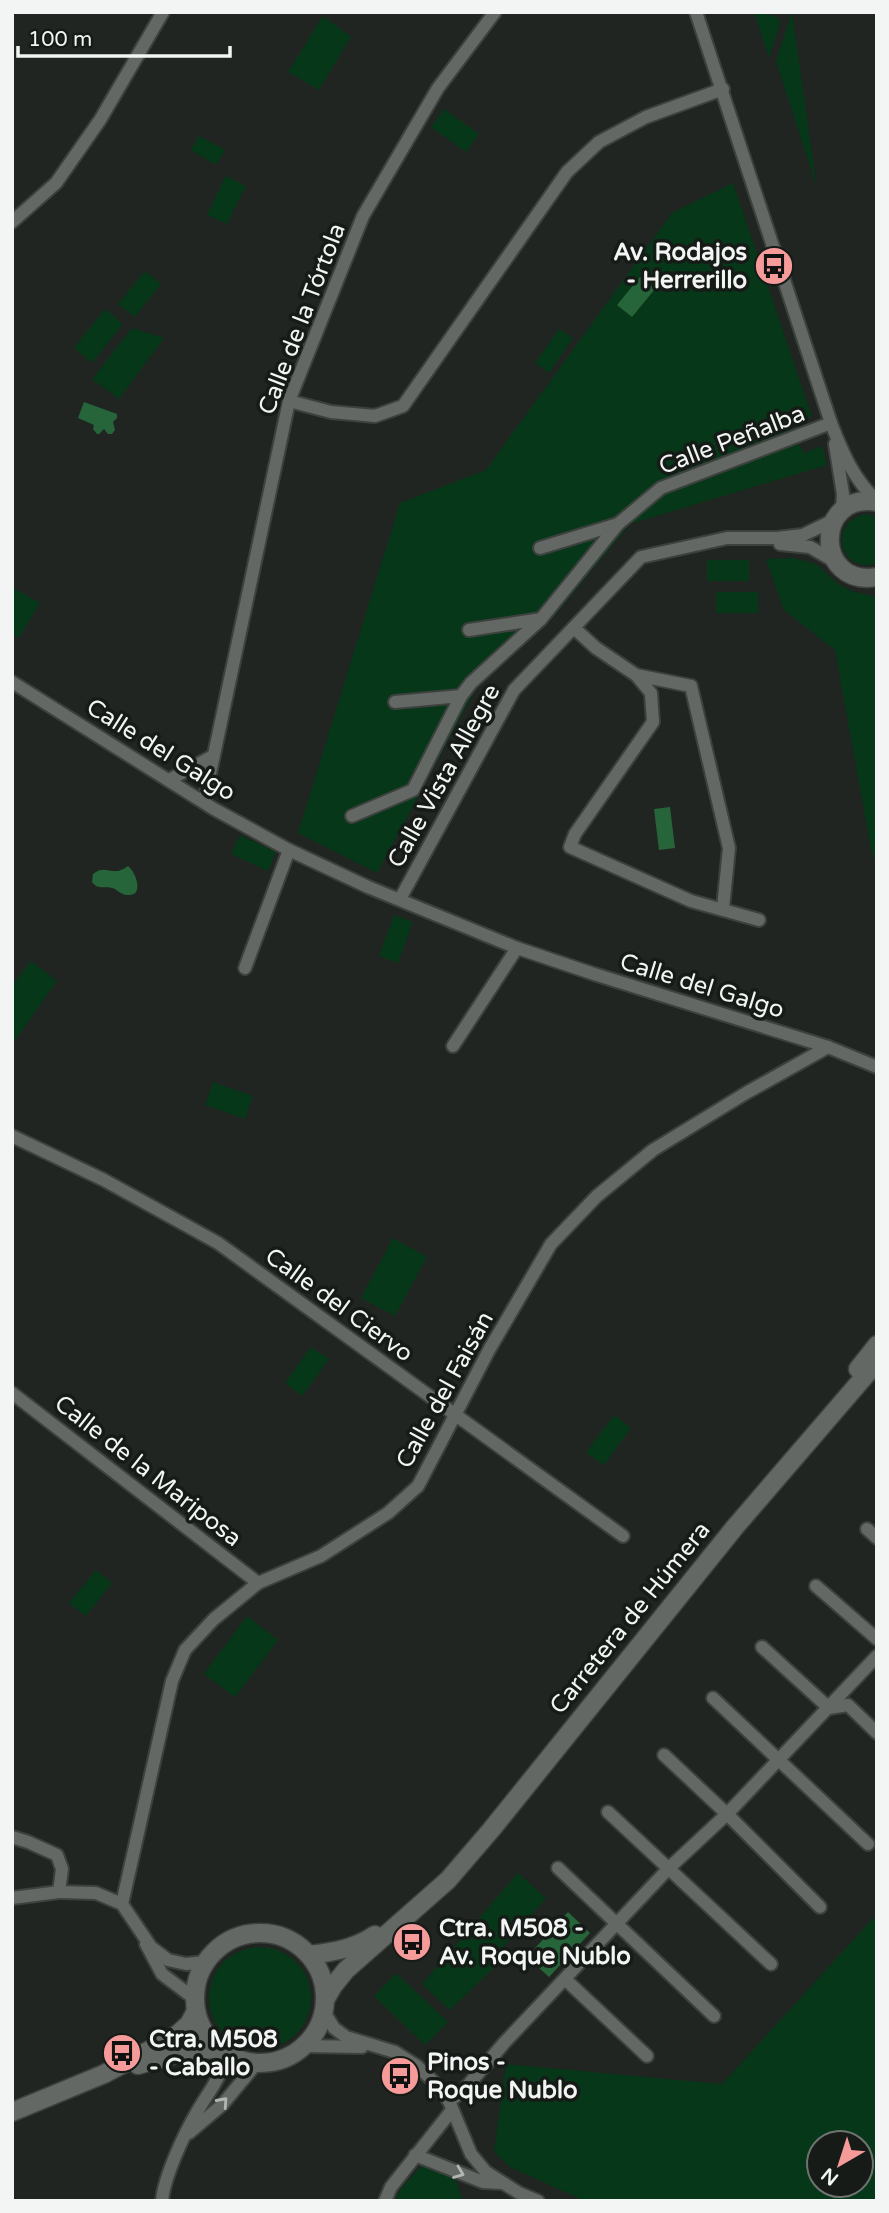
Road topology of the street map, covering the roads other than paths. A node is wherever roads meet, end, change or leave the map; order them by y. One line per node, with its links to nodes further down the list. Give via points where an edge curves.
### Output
1 (163, 12): 5 (street, via 100,120 56,183)
2 (495, 12): 6 (street, Calle de la Tórtola, via 438,88 363,216)
3 (696, 12): 4 (street)
4 (723, 89): 6 (street, via 646,117 599,142 567,172 404,406 375,416 331,412); 7 (street)
5 (12, 222)
6 (289, 401): 22 (street, Calle de la Tórtola)
7 (831, 424): 8 (street, via 854,473); 9 (street, via 842,481); 10 (street, Calle Peñalba, via 661,488)
8 (877, 502): 9 (main road, via 852,504)
9 (838, 515): 11 (street, Calle Vista Allegre, via 803,535); 13 (main road, via 829,539)
10 (618, 524): 12 (street, Calle Peñalba); 15 (street, Calle Peñalba)
11 (727, 538): 13 (street, Calle Vista Allegre, via 810,547); 16 (street, Calle Vista Allegre, via 640,557)
12 (540, 548)
13 (836, 562): 14 (main road, via 852,575)
14 (875, 579)
15 (541, 618): 17 (street); 20 (street, Calle Peñalba)
16 (574, 628): 18 (street); 27 (street, Calle Vista Allegre, via 514,690)
17 (469, 630)
18 (636, 675): 28 (street, via 691,686 729,848); 28 (street, via 652,693 653,722 570,847 691,901)
19 (12, 682): 23 (street, Calle del Galgo)
20 (461, 696): 21 (street); 25 (street, Calle Peñalba, via 413,790)
21 (395, 702)
22 (213, 756): 23 (street); 24 (street, Calle de la Tórtola)
23 (169, 780): 24 (street, Calle del Galgo)
24 (204, 802): 26 (street, Calle del Galgo)
25 (352, 816)
26 (289, 850): 27 (street, Calle del Galgo); 31 (street)
27 (400, 899): 30 (street, Calle del Galgo)
28 (723, 908): 29 (street)
29 (759, 920)
30 (517, 948): 32 (street); 33 (street, Calle del Galgo)
31 (244, 968)
32 (453, 1046)
33 (828, 1047): 34 (street, Calle del Galgo); 39 (street, Calle del Faisán, via 653,1150 597,1196 551,1244)
34 (876, 1065)
35 (12, 1136): 39 (street, Calle del Ciervo, via 218,1243)
36 (877, 1345): 40 (main road)
37 (877, 1362): 40 (main road, Carretera de Húmera)
38 (12, 1393): 42 (street, Calle de la Mariposa)
39 (455, 1415): 41 (street, Calle del Ciervo); 42 (street, Calle del Faisán, via 418,1486 388,1513 321,1556)
40 (735, 1527): 60 (main road, Carretera de Húmera, via 491,1830)
41 (623, 1536)
42 (258, 1583): 61 (street, Calle del Faisán, via 214,1619 180,1660)
43 (816, 1586): 44 (street)
44 (877, 1639)
45 (762, 1647): 48 (street)
46 (877, 1656): 48 (street)
47 (713, 1698): 51 (street)
48 (829, 1708): 49 (street, via 848,1705); 51 (street)
49 (877, 1733)
50 (664, 1755): 53 (street)
51 (778, 1761): 53 (street); 55 (street)
52 (608, 1812): 57 (street)
53 (727, 1814): 57 (street); 62 (street)
54 (12, 1837): 58 (street, via 57,1855 62,1870)
55 (868, 1844)
56 (558, 1868): 63 (street)
57 (669, 1868): 63 (street); 67 (street)
58 (59, 1892): 59 (street); 61 (street, via 96,1893)
59 (12, 1898)
60 (422, 1903): 65 (main road, via 362,1943); 70 (main road, via 346,1970)
61 (122, 1904): 64 (street)
62 (820, 1907)
63 (617, 1923): 68 (street); 71 (street)
64 (141, 1934): 66 (street, via 168,1960); 69 (street, via 162,1974)
65 (309, 1955): 66 (main road, via 289,1940 251,1934 233,1939); 70 (main road, via 321,1975)
66 (206, 1962): 69 (main road, via 197,1981)
67 (771, 1964)
68 (566, 1980): 75 (street); 78 (street)
69 (196, 2005): 74 (main road, via 208,2037); 77 (main road, via 189,2024 178,2034)
70 (325, 2006): 72 (main road, via 316,2032); 73 (street, via 334,2028)
71 (714, 2016)
72 (304, 2046): 73 (street); 76 (main road, via 276,2061)
73 (376, 2047): 78 (street, via 417,2066)
74 (222, 2050): 76 (main road); 77 (main road, via 176,2054); 80 (street, via 222,2072)
75 (647, 2056)
76 (256, 2064): 80 (street, one-way to 76, via 222,2105)
77 (104, 2074): 79 (main road)
78 (450, 2106): 81 (street); 82 (street, via 471,2154 486,2172)
79 (12, 2112)
80 (186, 2136): 83 (street)
81 (415, 2155): 82 (street, one-way to 82, via 483,2182); 84 (street)
82 (504, 2183): 85 (street)
83 (162, 2201)
84 (385, 2201)
85 (538, 2201)

